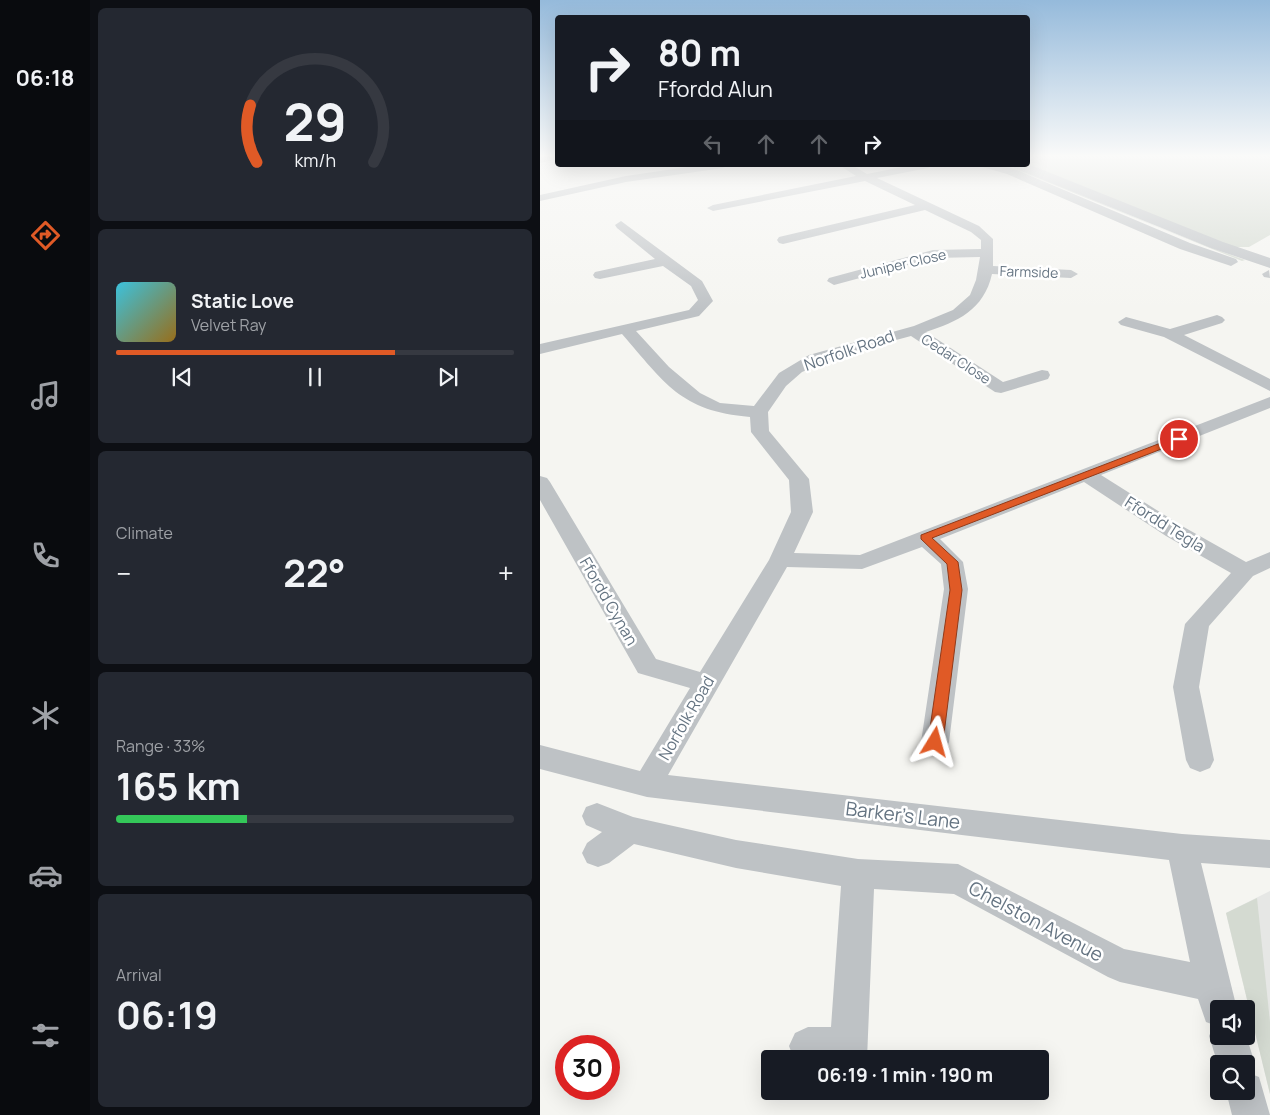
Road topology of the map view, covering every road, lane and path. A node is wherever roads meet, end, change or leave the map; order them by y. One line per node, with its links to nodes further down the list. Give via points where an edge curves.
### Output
1 (919, 208): 6 (street)
2 (931, 208): 8 (street, via 975,229 987,240)
3 (1098, 208): 9 (street)
4 (1125, 208): 10 (street)
5 (621, 225): 7 (street)
6 (783, 241)
7 (665, 261): 12 (street); 16 (street, via 697,284 706,301 694,313)
8 (987, 262): 11 (street, Farmside); 13 (street, Juniper Close, via 939,253 852,280); 17 (street, Norfolk Road, via 974,301 952,318)
9 (1231, 262)
10 (1270, 270)
11 (1071, 274)
12 (600, 276)
13 (834, 281)
14 (1217, 320): 18 (street)
15 (1126, 322): 18 (street)
16 (627, 330): 19 (street); 23 (street, via 671,380 706,404)
17 (912, 330): 20 (street, Cedar Close, via 994,390); 23 (street, Norfolk Road, via 861,343 794,369)
18 (1170, 334): 21 (street)
19 (540, 349)
20 (1042, 375)
21 (1270, 386)
22 (1270, 402): 24 (street)
23 (758, 412): 28 (street, Norfolk Road, via 760,432 799,479 802,512)
24 (1087, 475): 26 (street); 29 (street, Ffordd Tegla)
25 (540, 482): 30 (street, Ffordd Cynan, via 647,666)
26 (924, 537): 28 (street, via 862,562); 31 (street, via 952,562 956,590)
27 (1270, 559): 29 (street)
28 (780, 560): 30 (street, Norfolk Road)
29 (1244, 571): 33 (street, via 1197,624 1186,687)
30 (706, 683): 34 (street, Norfolk Road)
31 (935, 742)
32 (540, 757): 34 (street, Barker's Lane)
33 (1200, 760)
34 (647, 785): 37 (street, Barker's Lane)
35 (597, 816): 36 (street, Chelston Avenue)
36 (630, 830): 38 (street); 40 (street, Chelston Avenue, via 736,854)
37 (1182, 848): 39 (street, Barker's Lane); 41 (street)
38 (598, 853)
39 (1270, 854)
40 (858, 874): 41 (street, Chelston Avenue, via 958,879 1120,965); 44 (street)
41 (1215, 996)
42 (808, 1046): 43 (street)
43 (835, 1050)
44 (849, 1050)
45 (1248, 1100): 46 (street)
46 (1252, 1115)

